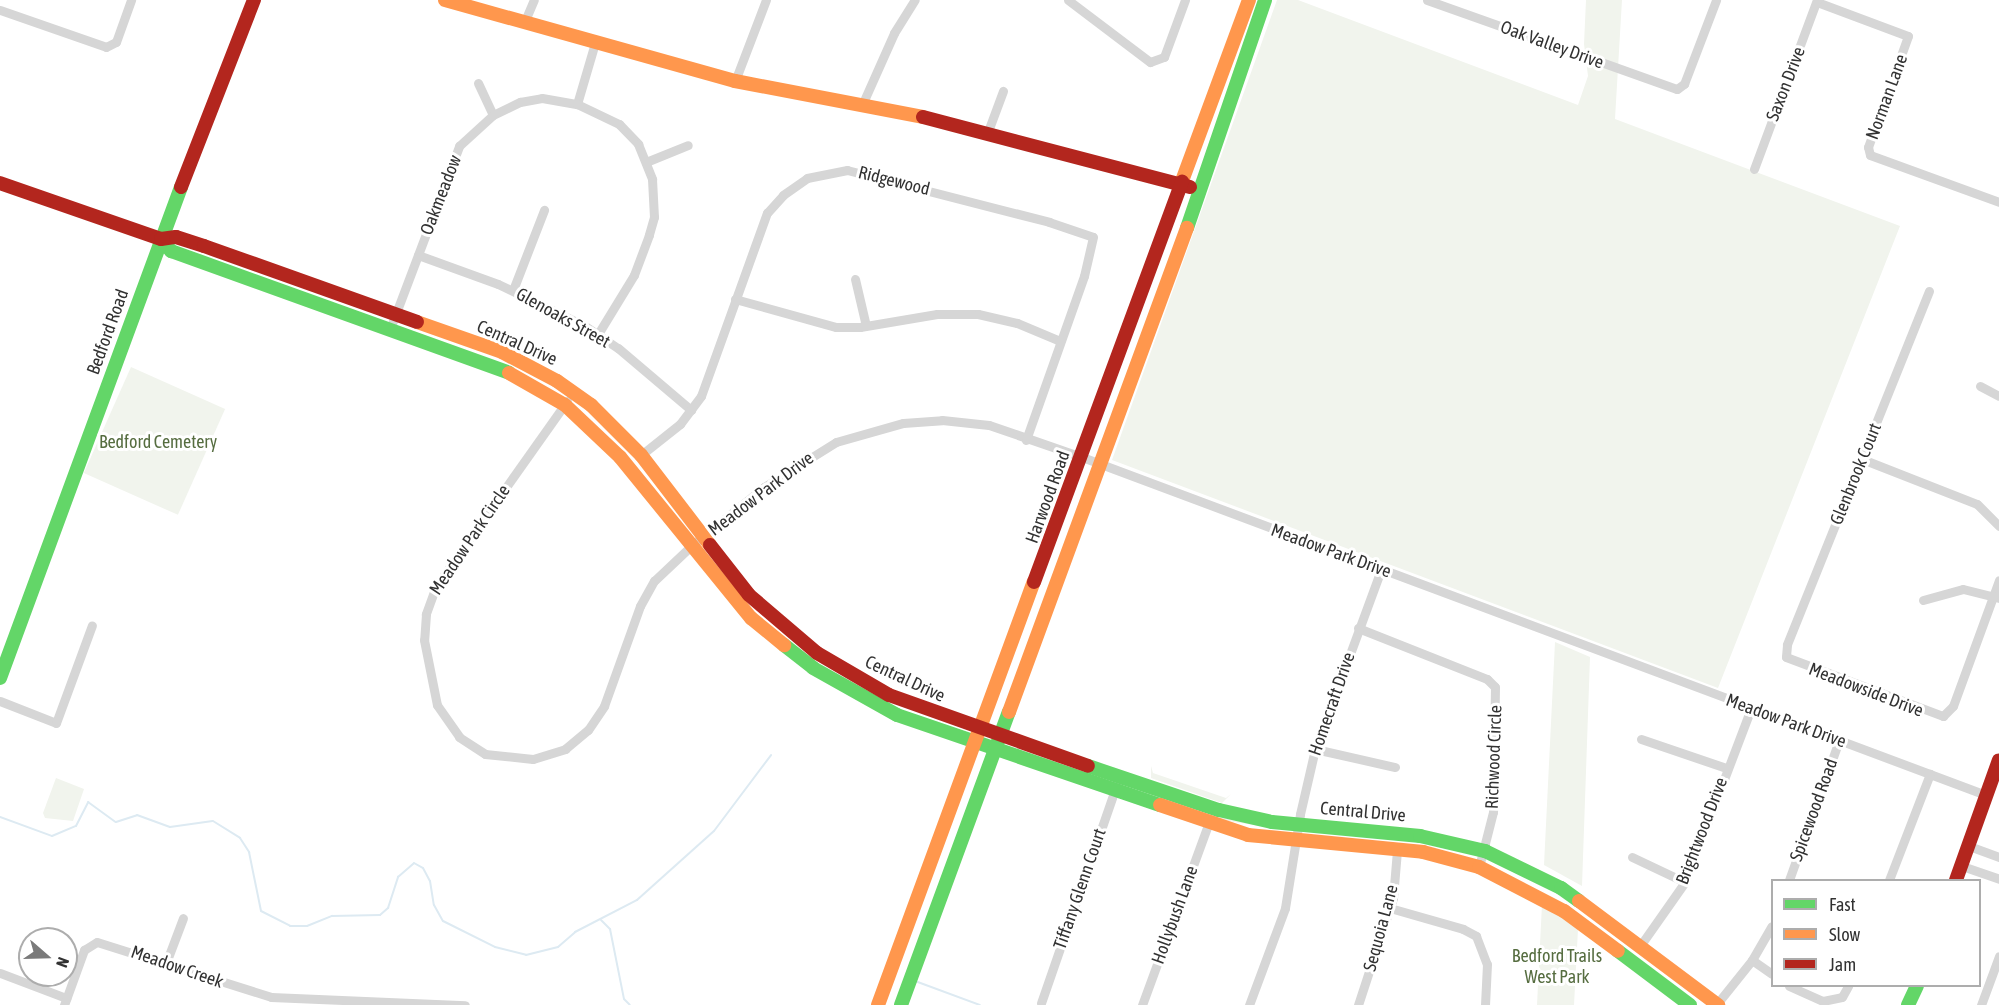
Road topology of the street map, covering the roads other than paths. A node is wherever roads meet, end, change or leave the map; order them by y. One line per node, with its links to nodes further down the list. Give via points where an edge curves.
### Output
1 (131, 0): 14 (street, via 116,42 106,47)
2 (254, 0): 32 (main road, Bedford Road)
3 (445, 0): 15 (main road)
4 (534, 0): 15 (street)
5 (766, 0): 17 (street)
6 (915, 0): 21 (street, via 894,33)
7 (1068, 0): 8 (street, via 1150,62 1164,57)
8 (1185, 0)
9 (1249, 0): 28 (main road, Harwood Road)
10 (1265, 0): 29 (main road, Harwood Road)
11 (1716, 0): 12 (street, Oak Valley Drive, via 1684,84 1677,89)
12 (1432, 1)
13 (1817, 1): 26 (street, Saxon Drive); 30 (street, Norman Lane, via 1908,36 1868,147 1870,155)
14 (0, 10)
15 (524, 23): 16 (main road)
16 (595, 43): 17 (main road); 20 (street)
17 (735, 81): 21 (main road)
18 (478, 83): 22 (street)
19 (1003, 91): 23 (street)
20 (577, 104): 22 (street, Oakmeadow, via 542,98 520,102); 25 (street, Oakmeadow, via 631,134)
21 (862, 105): 23 (main road)
22 (493, 115): 33 (street, Oakmeadow, via 459,146)
23 (987, 134): 28 (main road)
24 (688, 145): 25 (street)
25 (646, 162): 41 (street, Oakmeadow, via 655,200 649,235 626,292)
26 (1754, 169)
27 (0, 183): 32 (main road, Central Drive)
28 (1181, 185): 29 (main road); 50 (main road, Harwood Road)
29 (1201, 190): 52 (main road, Harwood Road)
30 (1999, 201)
31 (544, 210): 35 (street)
32 (161, 239): 38 (main road, Central Drive, via 176,237 195,243); 40 (main road, Central Drive, via 171,251); 67 (main road, Bedford Road)
33 (418, 255): 35 (street, Glenoaks Street); 38 (street, Oakmeadow)
34 (855, 279): 39 (street)
35 (513, 290): 41 (street, Glenoaks Street)
36 (1929, 291): 51 (street, Glenbrook Court)
37 (735, 299): 39 (street, via 825,326); 42 (street, Ridgewood, via 758,231 783,195 807,178 859,171 1093,237 1084,276); 47 (street, Ridgewood, via 706,385)
38 (396, 315): 40 (street, Oakmeadow); 44 (main road, Central Drive, via 502,352)
39 (866, 326): 42 (street, via 937,314 978,314 1017,323)
40 (390, 329): 46 (main road, Central Drive, via 503,370)
41 (598, 334): 47 (street, Glenoaks Street)
42 (1060, 341): 48 (street, Ridgewood)
43 (1980, 386): 45 (street)
44 (573, 392): 46 (street, Meadow Park Circle); 49 (main road, Central Drive)
45 (1999, 396)
46 (565, 405): 55 (main road, Central Drive, via 620,457); 55 (street, Meadow Park Circle, via 430,599 424,630 428,670 437,705 451,729 486,754 520,760 550,755 578,739 604,706 646,593)
47 (691, 410): 49 (street, Ridgewood)
48 (1026, 440): 50 (street, Meadow Park Drive); 54 (street, Meadow Park Drive, via 989,425 942,420 903,423 856,435 791,468)
49 (641, 455): 54 (main road, Central Drive)
50 (1082, 457): 52 (street, Meadow Park Drive); 58 (main road, Harwood Road)
51 (1862, 459): 53 (street, via 1977,504); 66 (street, Glenbrook Court, via 1787,645)
52 (1101, 465): 56 (street, Meadow Park Drive); 59 (main road, Harwood Road)
53 (1999, 526)
54 (703, 537): 55 (street, Meadow Park Drive); 62 (main road, Central Drive)
55 (691, 546): 63 (main road, Central Drive)
56 (1381, 570): 65 (street, Homecraft Drive); 71 (street, Meadow Park Drive)
57 (1999, 579): 60 (street, Meadowside Drive)
58 (1034, 590): 59 (main road); 73 (main road, Harwood Road)
59 (1052, 596): 72 (main road, Harwood Road)
60 (1996, 597): 61 (street, via 1963,589); 66 (street, Meadowside Drive, via 1953,706 1943,716)
61 (1923, 600)
62 (765, 610): 63 (main road); 68 (main road, Central Drive, via 817,653)
63 (755, 621): 69 (main road, Central Drive, via 813,668)
64 (93, 625): 70 (street, via 56,723)
65 (1358, 628): 76 (street, Homecraft Drive); 90 (street, Richwood Circle, via 1487,679 1495,687 1493,812)
66 (1786, 657)
67 (0, 678)
68 (868, 683): 69 (main road); 73 (main road, Central Drive)
69 (860, 697): 73 (main road, Central Drive, via 897,715)
70 (0, 701)
71 (1751, 708): 75 (street, Meadow Park Drive); 80 (street, Brightwood Drive)
72 (999, 737): 73 (main road, Central Drive); 77 (main road, Harwood Road); 82 (main road, Central Drive)
73 (979, 738): 77 (main road, Central Drive); 100 (main road, Harwood Road)
74 (1641, 739): 80 (street)
75 (1839, 741): 81 (street, Meadow Park Drive); 95 (street, Spicewood Road)
76 (1315, 748): 79 (street); 85 (street, Homecraft Drive)
77 (993, 751): 83 (main road, Central Drive); 101 (main road, Harwood Road)
78 (1999, 760): 84 (main road)
79 (1395, 767)
80 (1726, 768): 99 (street, Brightwood Drive)
81 (1930, 774): 84 (street, Meadow Park Drive); 96 (street)
82 (1120, 776): 83 (street, Tiffany Glenn Court); 85 (main road, Central Drive, via 1218,810)
83 (1114, 792): 86 (main road, Central Drive); 116 (street, Tiffany Glenn Court)
84 (1986, 795): 88 (main road)
85 (1299, 824): 87 (street, Homecraft Drive); 90 (main road, Central Drive, via 1420,836)
86 (1208, 825): 87 (main road, Central Drive); 121 (street, Hollybush Lane)
87 (1296, 842): 89 (main road, Central Drive); 122 (street, Homecraft Drive, via 1286,908)
88 (1969, 846): 92 (street); 93 (main road)
89 (1398, 850): 94 (main road, Central Drive, via 1451,857); 102 (street, Sequoia Lane)
90 (1485, 851): 94 (street, Richwood Circle); 105 (main road, Central Drive, via 1561,888)
91 (1632, 857): 99 (street)
92 (1999, 857)
93 (1962, 866): 97 (main road); 98 (street)
94 (1479, 867): 125 (main road, Central Drive, via 1564,911)
95 (1789, 879)
96 (1889, 879)
97 (1956, 879)
98 (1999, 879)
99 (1685, 882): 105 (street, Brightwood Drive)
100 (921, 891): 101 (main road); 119 (main road, Harwood Road)
101 (940, 896): 120 (main road, Harwood Road)
102 (1390, 908): 123 (street, Sequoia Lane); 124 (street, via 1476,936 1487,964)
103 (183, 918): 108 (street)
104 (1771, 929): 107 (street)
105 (1640, 946): 126 (main road, Central Drive)
106 (1999, 956): 128 (street)
107 (1752, 960): 110 (street); 126 (street)
108 (166, 963): 114 (street, Meadow Creek, via 97,942 84,950); 115 (street, Meadow Creek, via 271,997)
109 (0, 973): 114 (street, Meadow Creek)
110 (1771, 973)
111 (1791, 987): 112 (street, via 1823,1001 1842,997)
112 (1847, 987)
113 (1917, 987): 127 (main road)
114 (65, 1001)
115 (356, 1002): 117 (street, Meadow Creek)
116 (1041, 1002)
117 (451, 1004): 118 (street, Meadow Creek)
118 (465, 1005)
119 (878, 1005)
120 (901, 1005)
121 (1142, 1005)
122 (1249, 1005)
123 (1358, 1005)
124 (1485, 1005)
125 (1690, 1005)
126 (1717, 1005)
127 (1908, 1005)
128 (1981, 1005)

